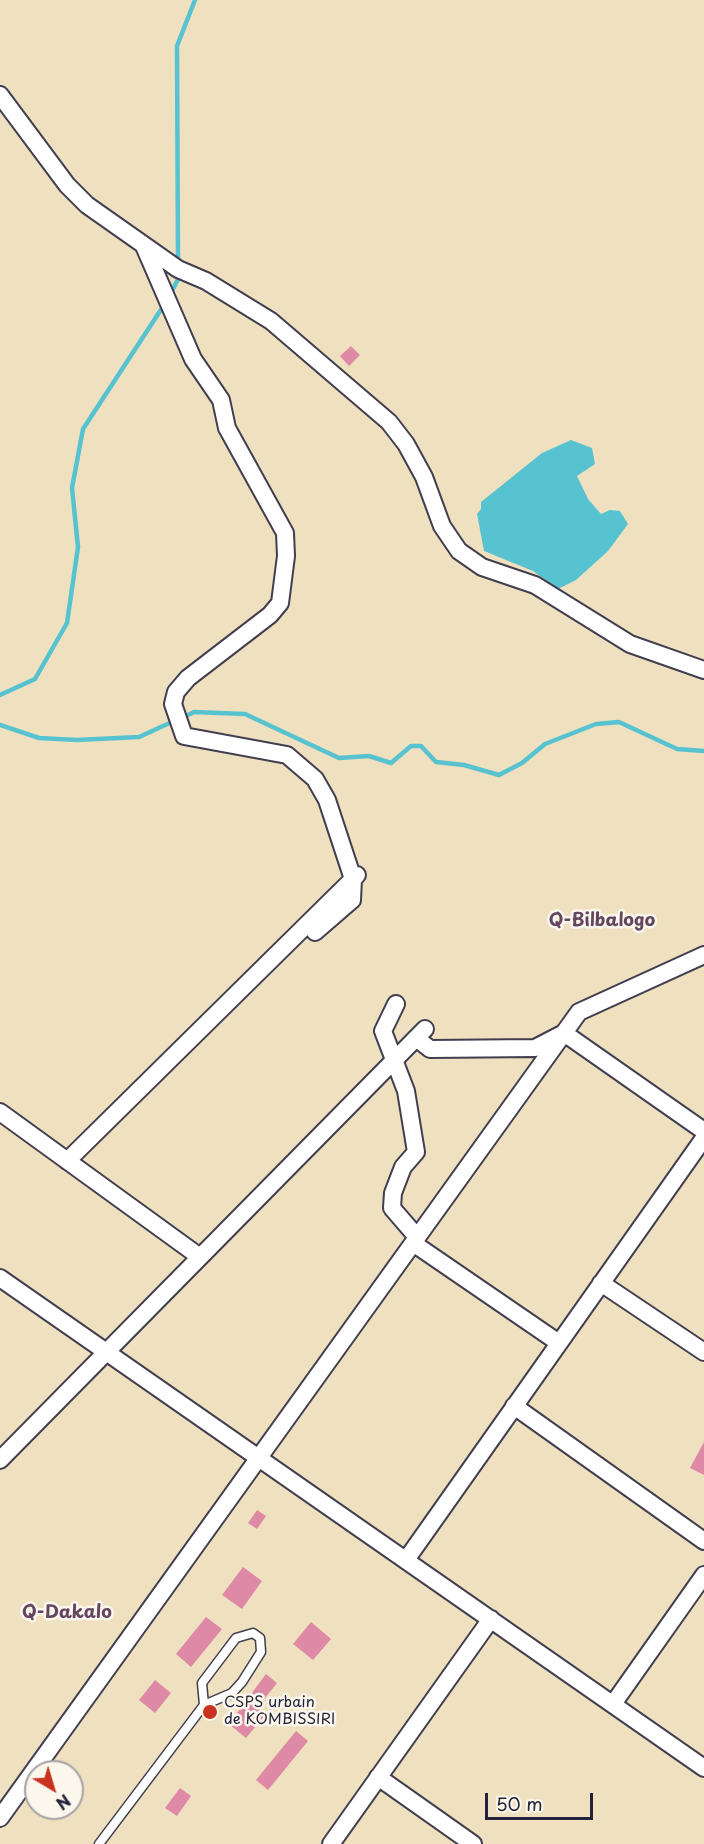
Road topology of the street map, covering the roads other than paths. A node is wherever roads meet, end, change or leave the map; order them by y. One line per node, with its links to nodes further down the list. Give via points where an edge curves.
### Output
1 (0, 95): 2 (street, via 67,185 87,205)
2 (144, 245): 3 (street, via 178,269 206,281 271,321 381,414 406,444 424,477 442,526 459,551 482,567 535,585 630,644); 4 (street, via 194,359 221,400 227,428 285,533 280,603 188,678 176,692 173,704 178,719 184,736 287,754 315,779 327,800)
3 (704, 670)
4 (356, 876): 5 (street, via 352,900); 13 (street)
5 (315, 932)
6 (704, 955): 8 (street, via 579,1011)
7 (396, 1004): 9 (street, via 383,1031)
8 (564, 1033): 9 (street, via 535,1048 430,1049 420,1034); 11 (street); 14 (street)
9 (393, 1061): 14 (street, via 405,1091 416,1152 402,1167 392,1208); 15 (street)
10 (0, 1112): 13 (street)
11 (704, 1131)
12 (704, 1137): 17 (street)
13 (67, 1161): 15 (street)
14 (415, 1240): 18 (street); 22 (street)
15 (200, 1257): 19 (street)
16 (0, 1278): 19 (street)
17 (601, 1283): 18 (street); 20 (street)
18 (559, 1343): 21 (street)
19 (106, 1352): 22 (street); 23 (street)
20 (704, 1352)
21 (514, 1406): 24 (street); 25 (street)
22 (259, 1458): 25 (street); 32 (street)
23 (0, 1460)
24 (704, 1541)
25 (406, 1560): 27 (street)
26 (704, 1575): 28 (street)
27 (491, 1619): 28 (street); 31 (street)
28 (613, 1704): 30 (street)
29 (204, 1705): 29 (lane, via 232,1694 261,1652 260,1638 253,1633 236,1638 202,1683); 33 (lane)
30 (704, 1768)
31 (378, 1777): 34 (street); 35 (street)
32 (0, 1818)
33 (99, 1844)
34 (331, 1844)
35 (473, 1844)

